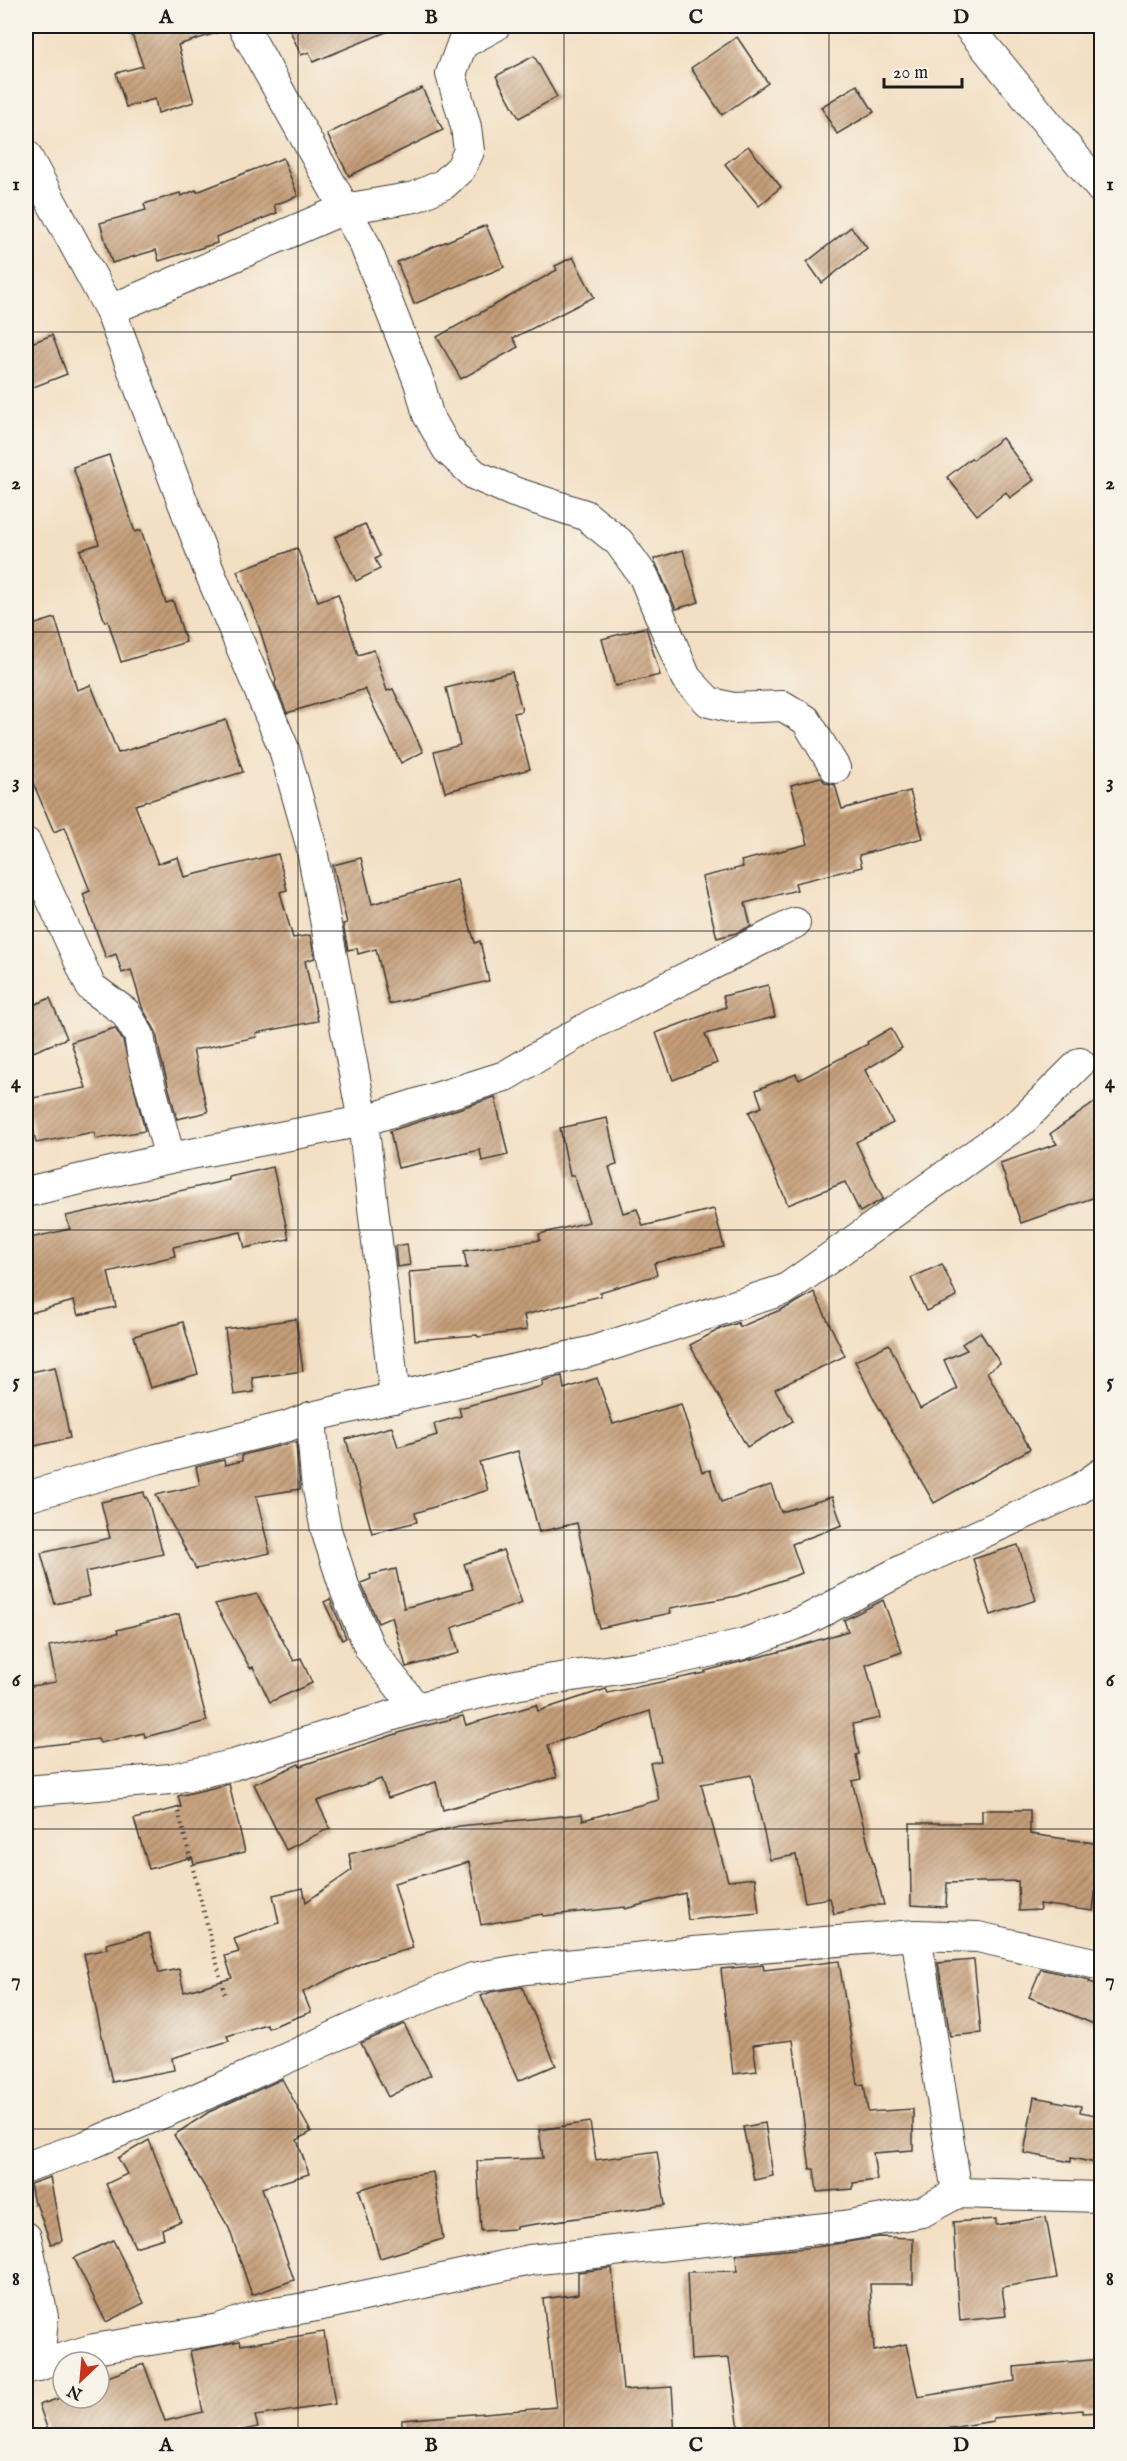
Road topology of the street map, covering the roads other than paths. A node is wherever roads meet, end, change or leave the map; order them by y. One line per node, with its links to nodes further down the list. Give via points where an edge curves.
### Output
1 (243, 26): 6 (street)
2 (495, 26): 6 (street, via 462,44 451,74 469,152 461,168 444,184 415,196)
3 (968, 26): 5 (street)
4 (26, 155): 7 (street)
5 (1101, 190)
6 (344, 209): 7 (street); 8 (street, via 364,243 419,382 428,415 447,448 475,475 585,515 619,542 644,577 686,678 709,702 732,708 783,706 806,720)
7 (110, 310): 12 (street, via 207,566 284,749 311,845)
8 (835, 768)
9 (26, 843): 13 (street, via 91,987 125,1012 139,1035)
10 (795, 923): 12 (street, via 593,1024 505,1076)
11 (1080, 1063): 15 (street, via 1022,1121 786,1289 593,1351)
12 (363, 1121): 13 (street); 15 (street)
13 (170, 1158): 14 (street)
14 (26, 1192)
15 (396, 1398): 16 (street)
16 (311, 1417): 18 (street); 19 (street, via 316,1479 326,1530 346,1592 370,1649)
17 (1101, 1473): 19 (street, via 1079,1489 912,1565 804,1621 743,1644 659,1664 519,1684)
18 (26, 1497)
19 (417, 1708): 20 (street, via 234,1765 170,1779)
20 (26, 1791)
21 (916, 1935): 22 (street, via 978,1937); 23 (street, via 694,1952 473,1978 96,2141); 24 (street)
22 (1101, 1965)
23 (26, 2167)
24 (957, 2193): 25 (street); 27 (street, via 922,2212 843,2226 530,2260 256,2316 219,2329 94,2349)
25 (1101, 2197)
26 (26, 2237): 27 (street, via 43,2316)
27 (32, 2368)

